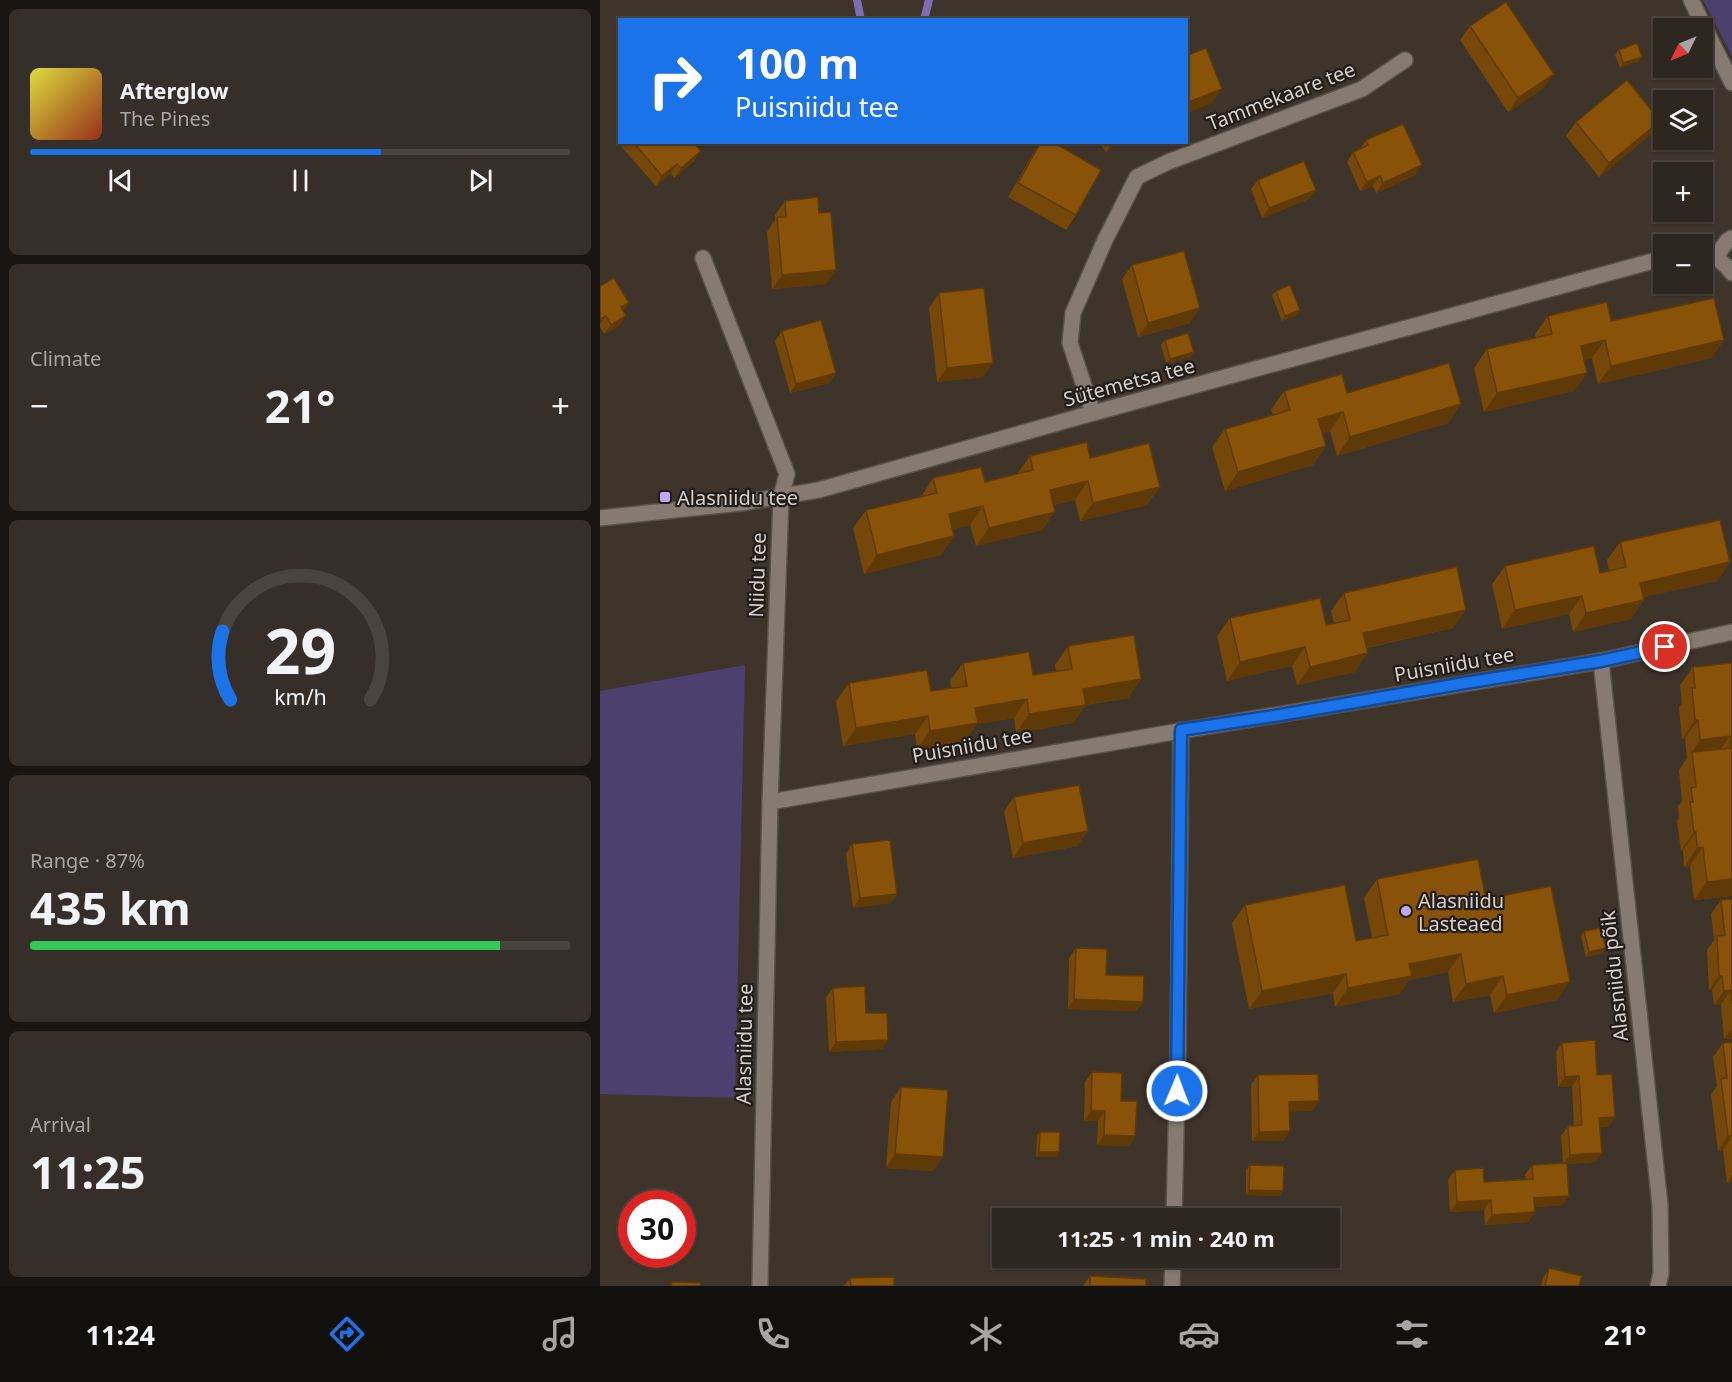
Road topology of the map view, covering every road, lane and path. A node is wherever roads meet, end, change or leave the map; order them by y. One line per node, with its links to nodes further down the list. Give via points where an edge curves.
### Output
1 (1691, 0): 3 (street)
2 (1406, 60): 10 (street, Tammekaare tee, via 1362,89 1137,177 1073,314 1070,343)
3 (1732, 83)
4 (1732, 238): 5 (street)
5 (1713, 253)
6 (703, 258): 11 (street, Niidu tee, via 787,474)
7 (1713, 259): 9 (street)
8 (1653, 261): 10 (street, Sütemetsa tee)
9 (1732, 273)
10 (1093, 413): 11 (street, Sütemetsa tee, via 819,490)
11 (781, 497): 12 (street, Sütemetsa tee); 16 (street, Niidu tee)
12 (600, 518)
13 (1732, 632): 14 (street, Puisniidu tee)
14 (1601, 661): 15 (street, Puisniidu tee); 21 (street, Alasniidu põik, via 1660,1205)
15 (1181, 730): 16 (street, Puisniidu tee); 17 (street)
16 (770, 802): 19 (street, Alasniidu tee)
17 (1174, 1208)
18 (1173, 1268): 20 (street)
19 (760, 1286)
20 (1172, 1286)
21 (1658, 1286)

